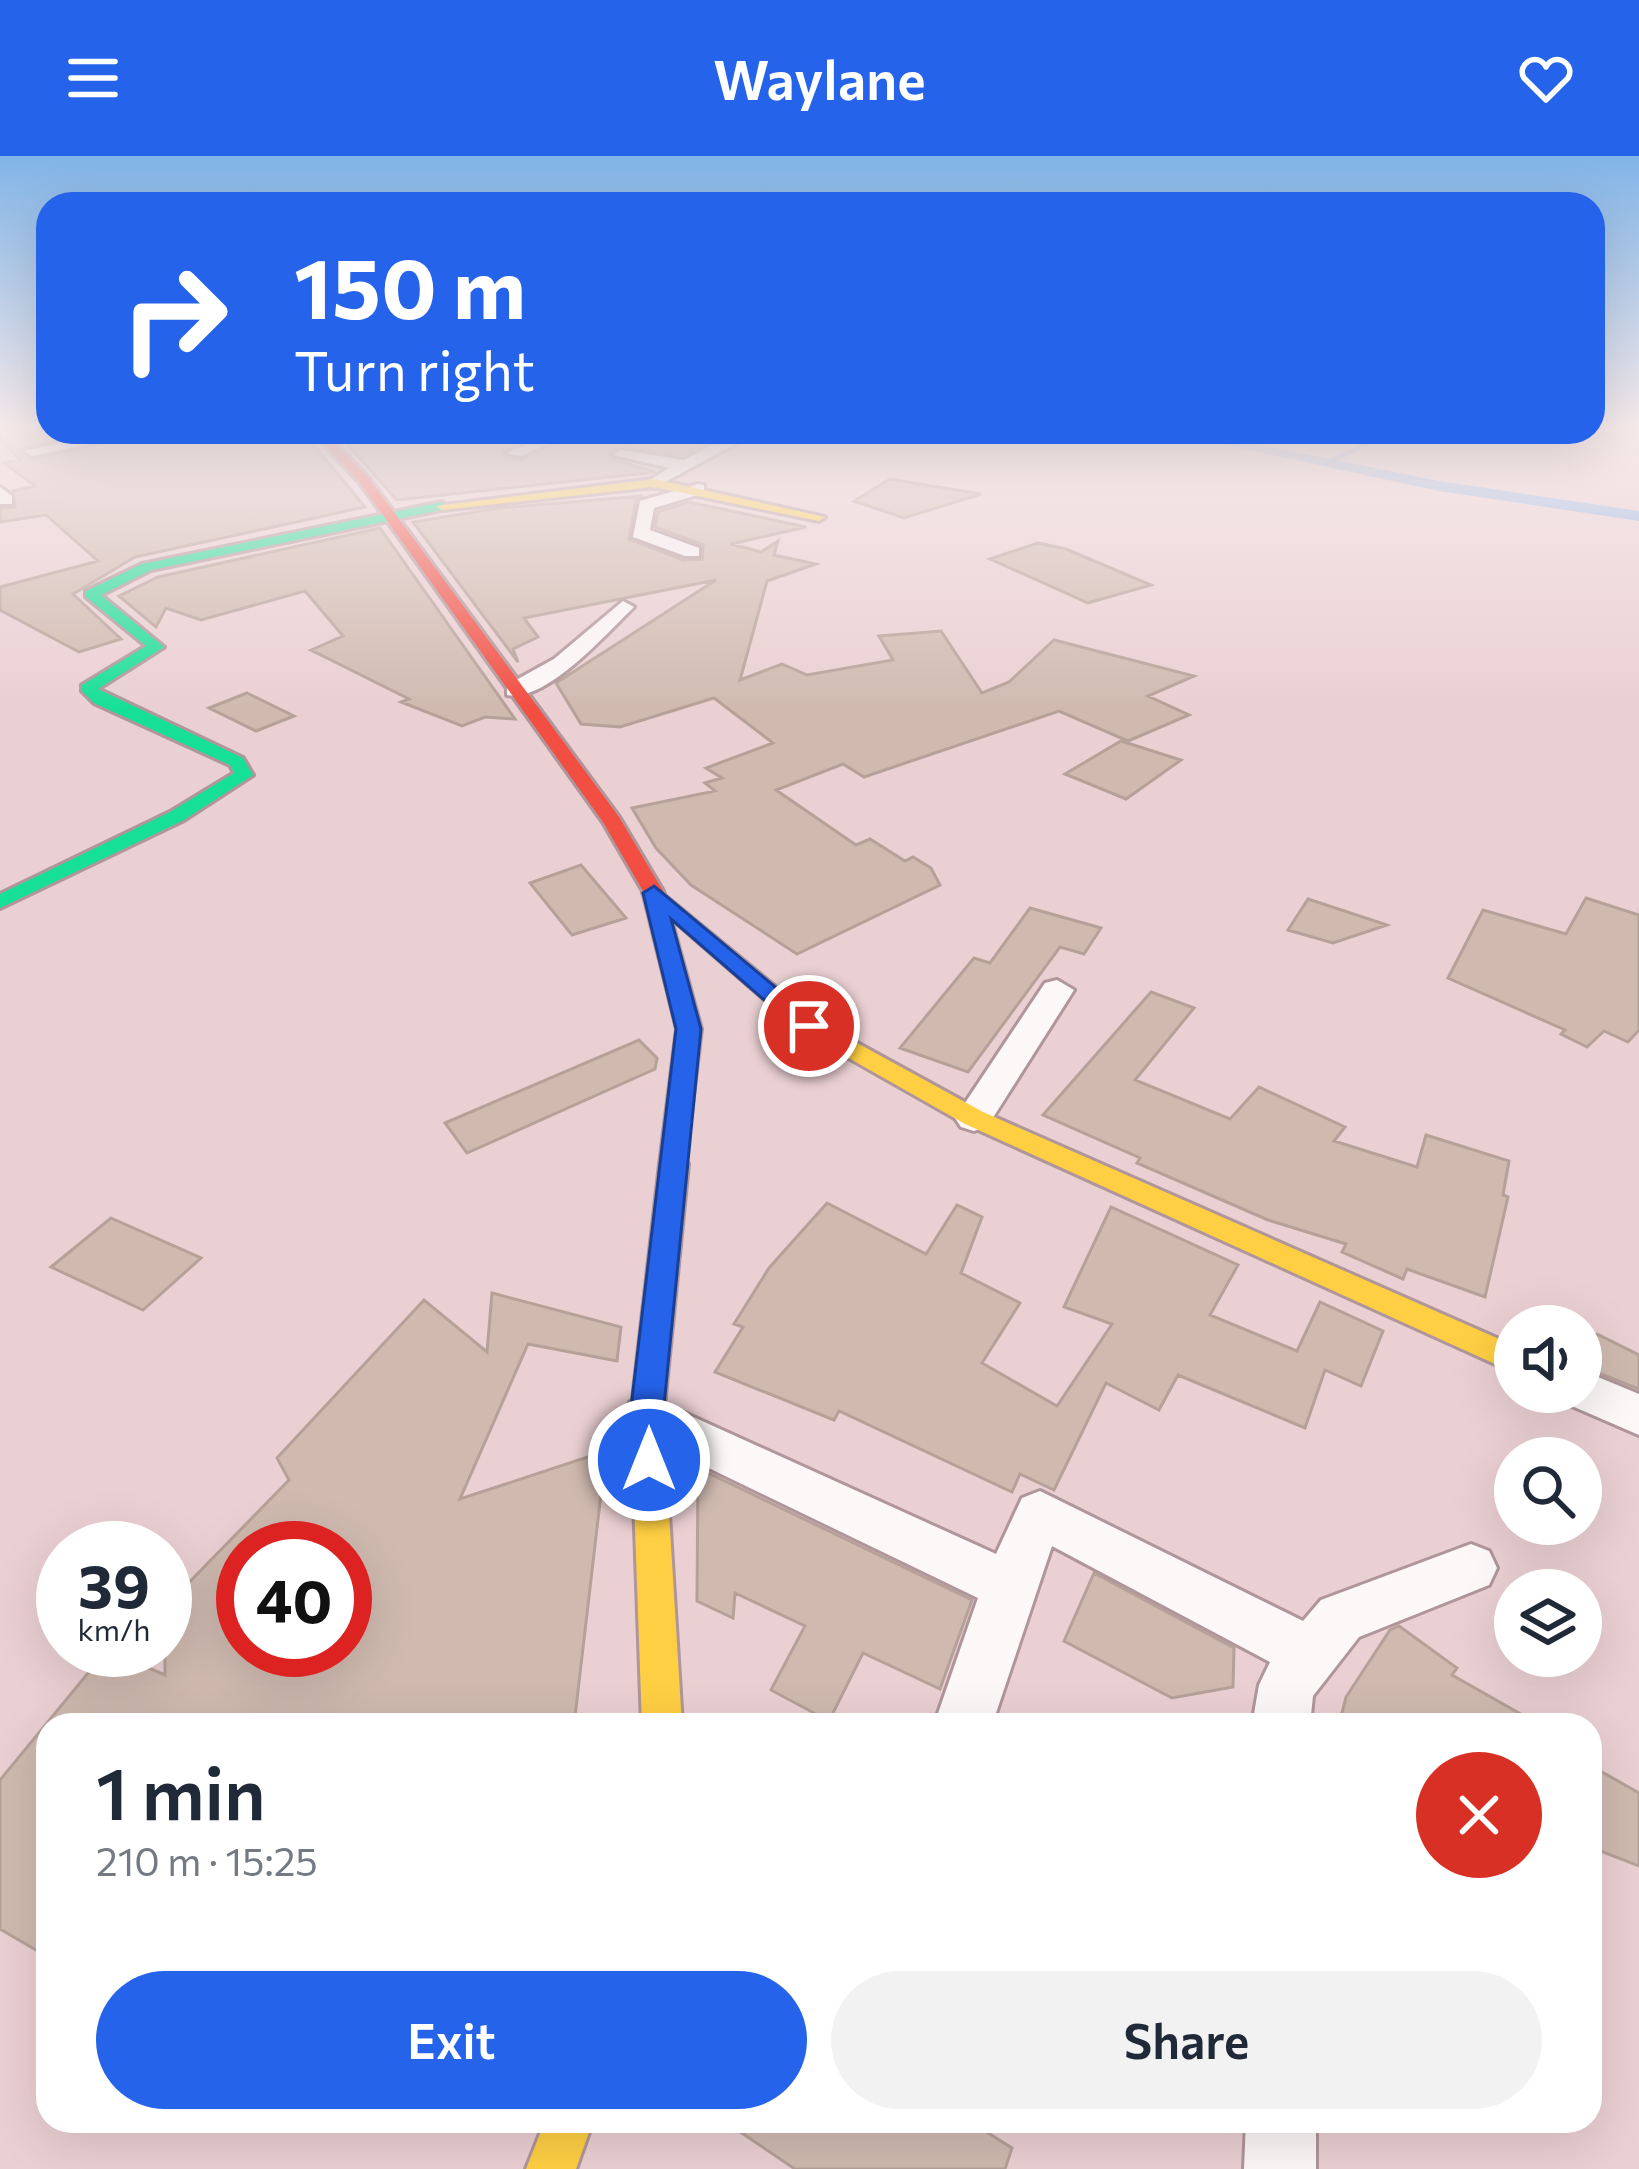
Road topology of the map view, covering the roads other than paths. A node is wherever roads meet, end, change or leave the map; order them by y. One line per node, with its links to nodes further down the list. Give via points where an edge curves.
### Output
1 (361, 520): 8 (street, via 146,567 91,594 156,647 88,688 237,762 244,775)
2 (392, 520): 6 (street)
3 (643, 520): 4 (street, via 640,533)
4 (692, 552)
5 (623, 607): 6 (street, via 562,664)
6 (515, 690): 7 (street, via 597,796)
7 (654, 893): 10 (street, via 809,1026); 14 (street, via 688,1029)
8 (0, 902)
9 (1057, 990): 10 (street)
10 (974, 1118): 11 (street)
11 (1494, 1351)
12 (1602, 1398): 13 (street)
13 (1639, 1415)
14 (647, 1416): 16 (street); 18 (street)
15 (1471, 1568): 17 (street, via 1340,1618)
16 (1008, 1586): 17 (street, via 1040,1514); 19 (street)
17 (1311, 1654): 20 (street, via 1287,1685)
18 (661, 1713)
19 (967, 1713)
20 (1283, 1713)
21 (564, 2133): 23 (street)
22 (1281, 2133): 24 (street)
23 (551, 2169)
24 (1280, 2169)

